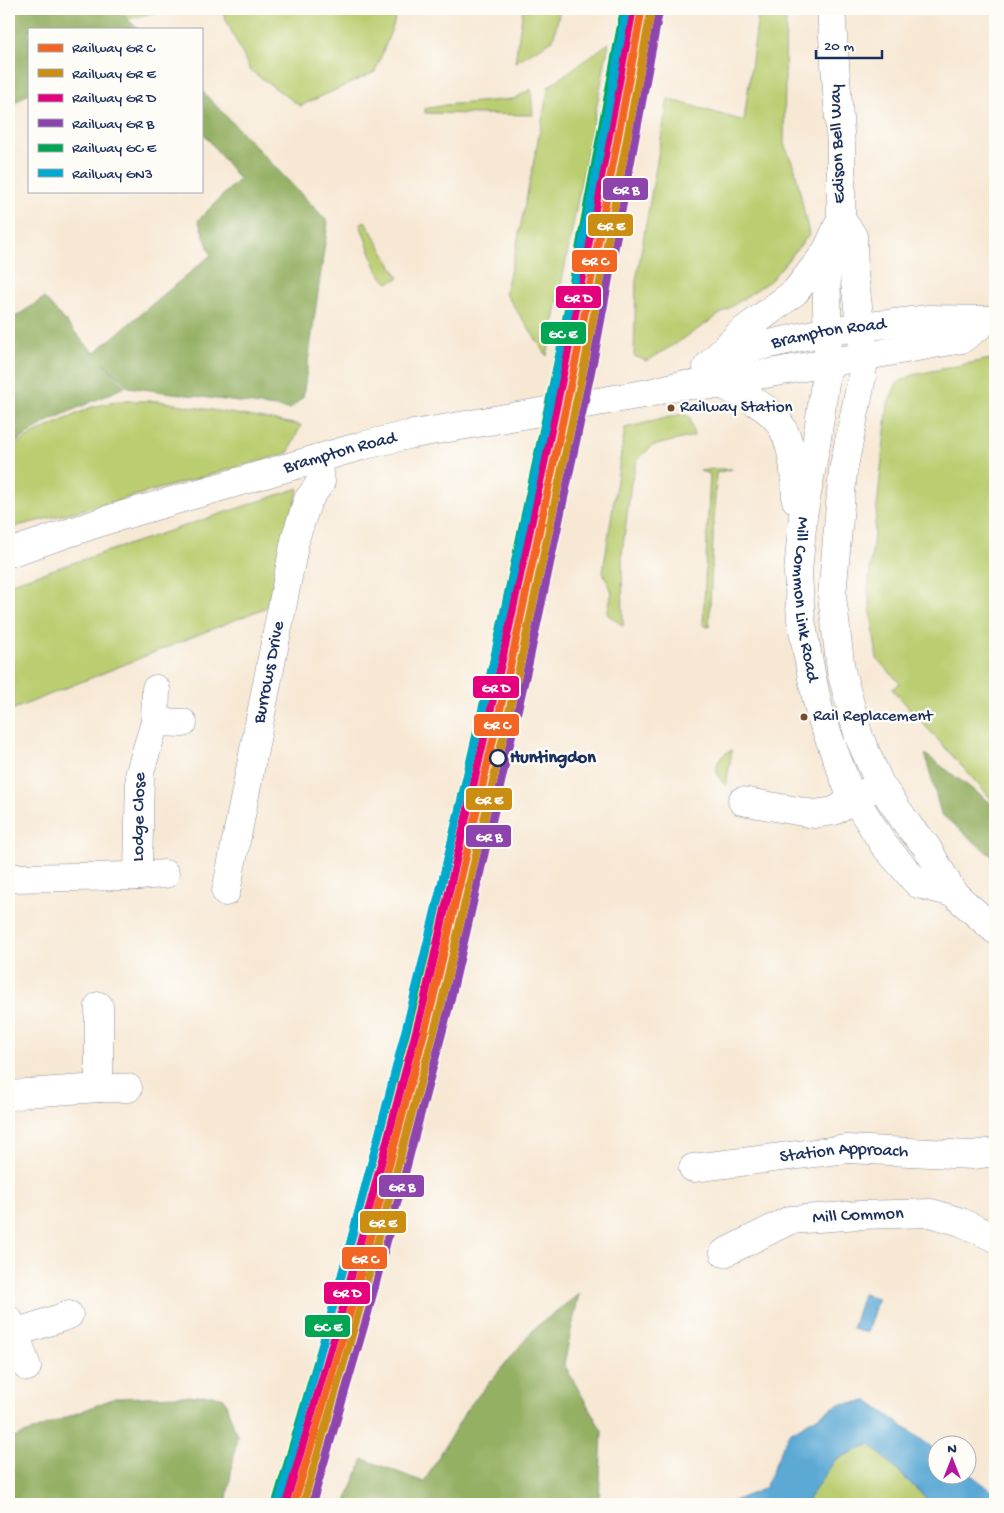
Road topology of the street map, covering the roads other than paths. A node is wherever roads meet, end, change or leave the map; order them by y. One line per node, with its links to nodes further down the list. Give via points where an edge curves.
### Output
1 (831, 9): 2 (main road, Edison Bell Way, via 841,146)
2 (841, 218): 3 (main road, Edison Bell Way); 5 (main road, Edison Bell Way, via 852,236)
3 (826, 252): 6 (main road, Mill Common Link Road); 9 (main road, via 795,292 739,334)
4 (991, 321): 5 (main road, Brampton Road, via 929,319); 7 (main road, Brampton Road, via 962,339)
5 (861, 325): 6 (main road, Brampton Road); 7 (main road, Edison Bell Way)
6 (827, 331): 8 (main road, Mill Common Link Road); 9 (main road, Brampton Road, via 752,348)
7 (864, 356): 8 (main road, Brampton Road); 16 (main road, Mill Common Link Road, via 843,471 832,596 841,671 859,737)
8 (828, 362): 9 (main road, Brampton Road, via 759,375); 11 (main road, Mill Common Link Road)
9 (715, 376): 10 (main road, Brampton Road, via 649,393 408,435); 11 (main road, via 778,420 786,434 795,471 796,507)
10 (318, 458): 12 (main road, Brampton Road); 20 (main road, Burrows Drive, via 322,482 308,500 296,536)
11 (802, 516): 17 (main road, Mill Common Link Road, via 798,573 801,620 820,714)
12 (9, 553)
13 (156, 689): 14 (main road, Lodge Close)
14 (154, 722): 15 (main road); 19 (main road, Lodge Close, via 140,772 152,875)
15 (183, 723)
16 (880, 784): 17 (main road); 21 (main road, Mill Common Link Road, via 926,846)
17 (854, 798): 18 (main road, via 834,811 814,814); 21 (main road, Mill Common Link Road, via 884,845 918,884)
18 (742, 801)
19 (9, 878)
20 (226, 892)
21 (953, 893): 22 (main road, Mill Common Link Road)
22 (995, 930)
23 (99, 1006): 24 (main road)
24 (99, 1088): 25 (main road); 26 (main road)
25 (128, 1088)
26 (9, 1097)
27 (995, 1152): 28 (main road, Station Approach, via 972,1155 847,1149)
28 (693, 1168)
29 (995, 1238): 30 (main road, Mill Common, via 932,1213 860,1214 790,1220)
30 (724, 1253)
31 (69, 1315): 32 (main road)
32 (12, 1326): 33 (main road)
33 (27, 1368)

